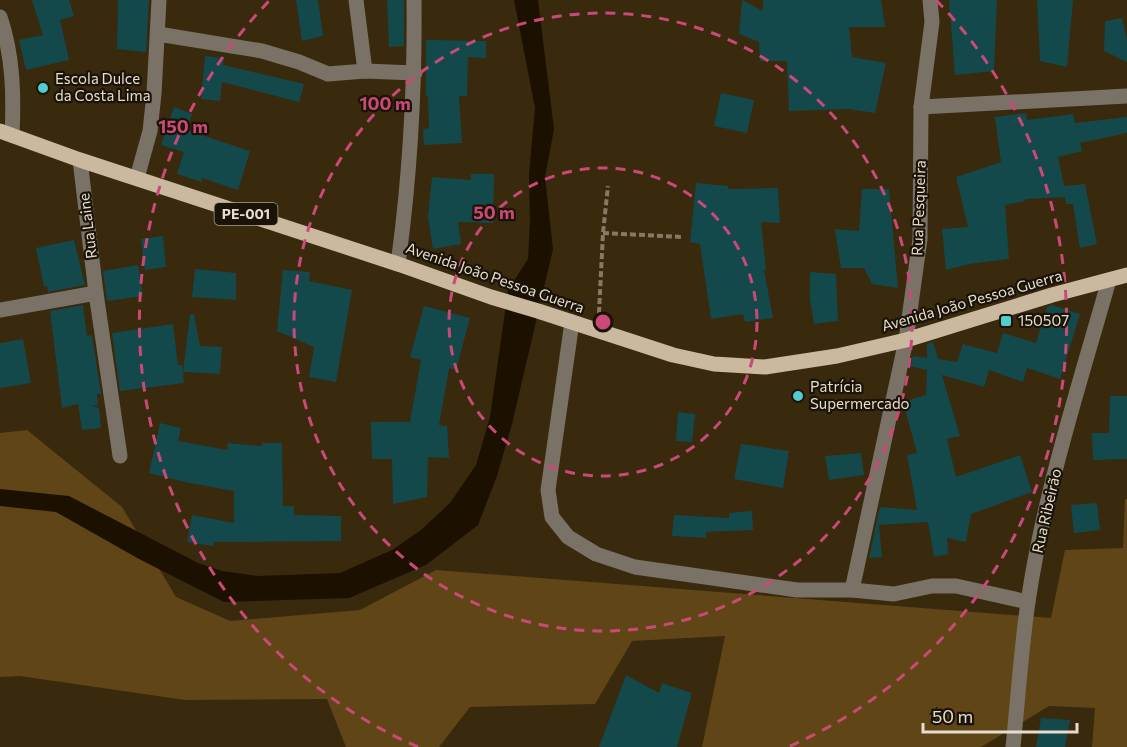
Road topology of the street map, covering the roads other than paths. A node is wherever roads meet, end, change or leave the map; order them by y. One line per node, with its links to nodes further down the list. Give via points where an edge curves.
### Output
1 (159, 0): 6 (street)
2 (356, 0): 7 (street)
3 (414, 0): 8 (street)
4 (930, 0): 10 (street, Rua Pesqueira, via 932,22)
5 (0, 17): 11 (street, via 12,70 13,110)
6 (158, 34): 7 (street, via 262,51 328,74); 13 (street, via 150,131)
7 (365, 71): 8 (street)
8 (415, 73): 14 (street)
9 (1127, 96): 10 (street)
10 (921, 106): 20 (street, Rua Pesqueira, via 920,239)
11 (6, 133): 12 (main road, Avenida João Pessoa Guerra / PE-001)
12 (80, 160): 13 (main road, Avenida João Pessoa Guerra / PE-001); 17 (street, Rua Laine)
13 (137, 178): 14 (main road, Avenida João Pessoa Guerra / PE-001)
14 (398, 264): 19 (main road, Avenida João Pessoa Guerra / PE-001)
15 (1127, 275): 16 (main road, Avenida João Pessoa Guerra)
16 (1109, 280): 20 (main road, Avenida João Pessoa Guerra); 23 (street, Rua Ribeirão, via 1062,446)
17 (96, 293): 18 (street); 21 (street, Rua Laine)
18 (0, 310)
19 (572, 322): 20 (main road, Avenida João Pessoa Guerra, via 672,355 714,364 765,368 826,359); 22 (street, via 548,490 552,517 568,537 596,554 635,567 797,590)
20 (906, 340): 22 (street, Rua Pesqueira)
21 (120, 456)
22 (852, 590): 23 (street, via 894,594 932,586 956,586)
23 (1028, 602): 24 (street, Rua Ribeirão)
24 (1013, 747)

